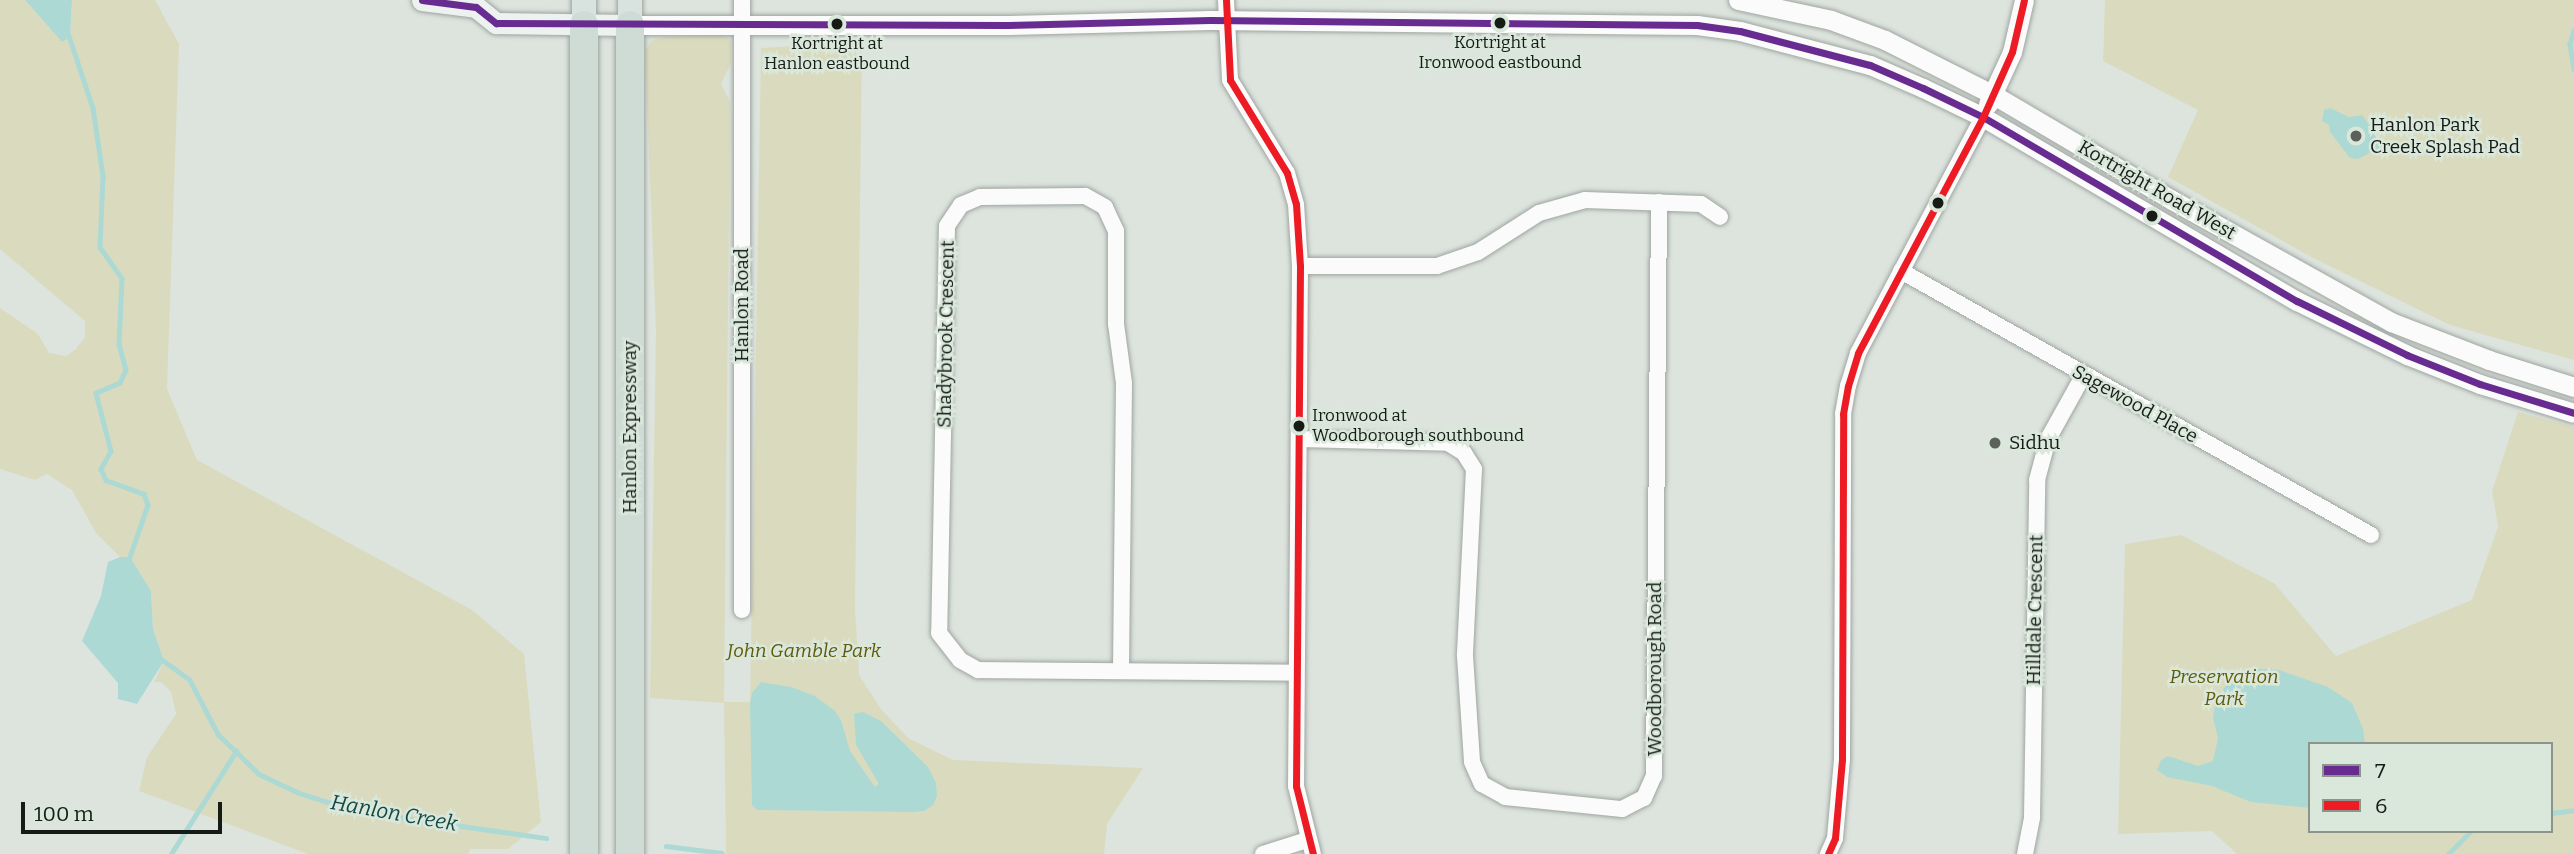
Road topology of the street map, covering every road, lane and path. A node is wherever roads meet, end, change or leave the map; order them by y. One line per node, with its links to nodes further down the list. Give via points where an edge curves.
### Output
1 (422, 0): 6 (main road, Kortright Road West)
2 (742, 0): 10 (street, Hanlon Road)
3 (1226, 0): 9 (street)
4 (1738, 0): 11 (street, Kortright Road West, via 1831,20 1885,40)
5 (2024, 0): 11 (street, via 2011,52)
6 (480, 4): 8 (main road, Kortright Road West, via 496,23)
7 (630, 12): 8 (main road, Kortright Road West); 10 (street, Kortright Road West); 27 (highway, Hanlon Expressway)
8 (584, 13): 26 (highway)
9 (1226, 21): 10 (street, Kortright Road West); 12 (street, Kortright Road West, via 1697,25 1740,30 1870,65); 15 (street, via 1230,80 1287,173 1296,204)
10 (742, 26): 22 (street, Hanlon Road)
11 (1992, 94): 12 (street); 18 (street, Kortright Road West, via 2391,322)
12 (1983, 117): 16 (street); 19 (street, Kortright Road West, via 2297,301 2407,355)
13 (1659, 202): 14 (street, via 1701,204); 15 (street, via 1585,200 1539,213 1478,252 1437,266); 20 (street, Woodborough Road, via 1654,776 1644,798 1622,809 1505,797 1482,784 1472,762 1465,656 1474,469 1464,453 1448,443)
14 (1720, 216)
15 (1300, 266): 20 (street)
16 (1901, 271): 17 (street, Sagewood Place); 29 (street, via 1858,353 1843,414 1842,759 1835,838)
17 (2083, 376): 21 (street, Sagewood Place); 30 (street, Hilldale Crescent, via 2048,439 2038,480 2032,817)
18 (2574, 387)
19 (2574, 413)
20 (1300, 439): 24 (street)
21 (2371, 535)
22 (742, 610)
23 (1121, 670): 23 (street, Shadybrook Crescent, via 1124,383 1116,324 1116,230 1105,206 1085,196 980,197 961,205 947,226 939,633 960,660 978,670); 24 (street, Shadybrook Crescent)
24 (1295, 673): 25 (street, via 1296,786)
25 (1310, 847): 28 (street)
26 (584, 854)
27 (630, 854)
28 (1263, 854)
29 (1828, 854)
30 (2025, 854)

